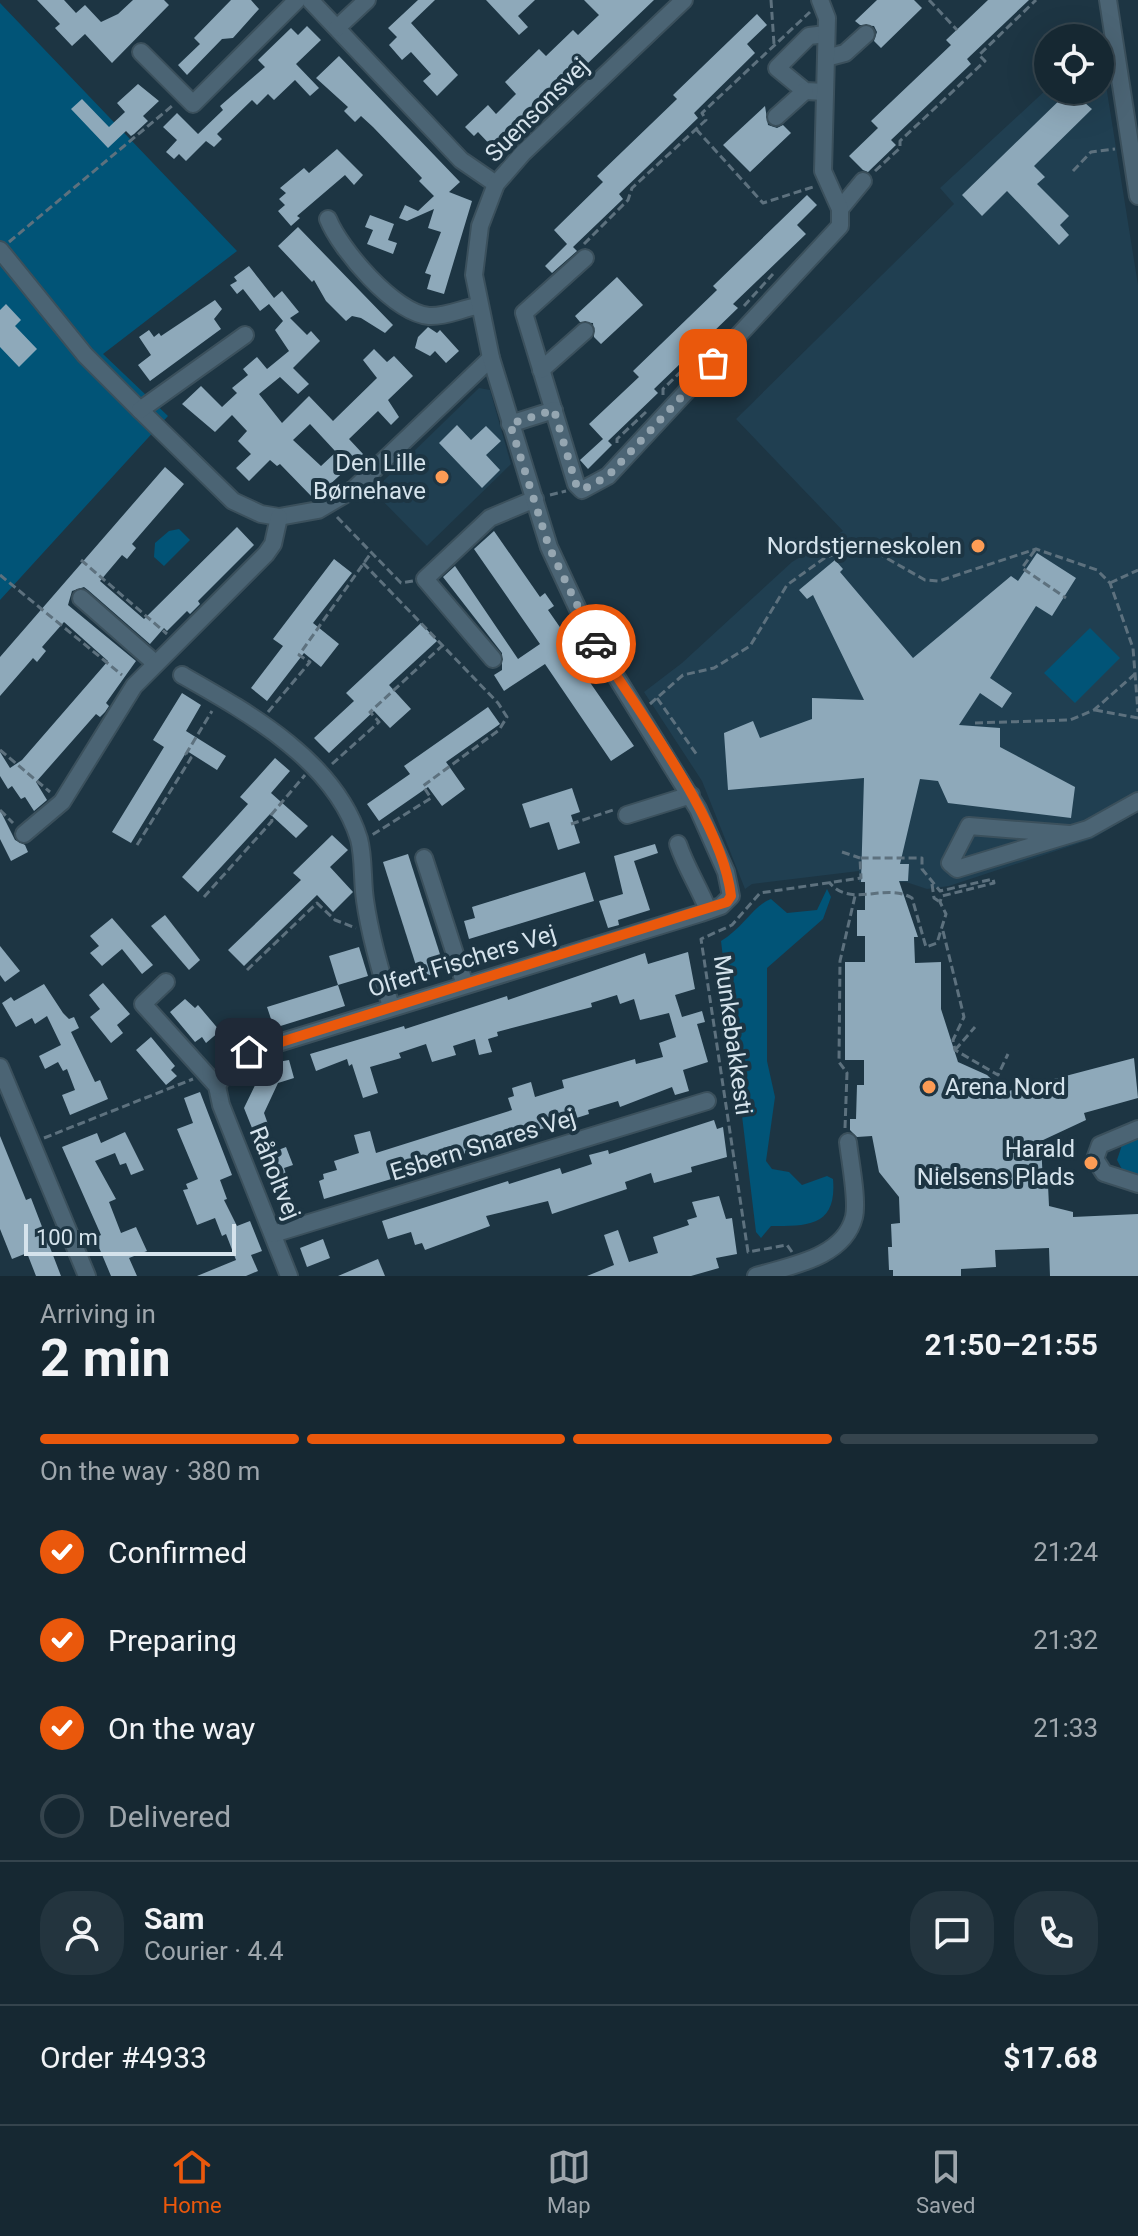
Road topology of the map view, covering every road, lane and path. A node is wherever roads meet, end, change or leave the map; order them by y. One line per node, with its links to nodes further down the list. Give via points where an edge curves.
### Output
1 (297, 0): 19 (street, via 193,104)
2 (310, 0): 10 (street)
3 (367, 0): 10 (street)
4 (684, 0): 26 (street, Suensonsvej)
5 (771, 0): 14 (path)
6 (929, 0): 11 (path)
7 (1036, 0): 24 (path, via 979,55 985,61)
8 (1108, 0): 22 (street)
9 (826, 3): 12 (street); 14 (path)
10 (337, 28): 26 (street, via 461,160)
11 (957, 30)
12 (826, 34): 16 (street); 17 (street, via 809,36 777,68)
13 (866, 34): 16 (street, via 845,53)
14 (774, 44): 21 (path, via 702,113 706,120)
15 (141, 52): 19 (street)
16 (826, 58): 18 (street)
17 (805, 91): 18 (street); 20 (street)
18 (825, 92): 25 (street)
19 (184, 95): 30 (path)
20 (776, 117)
21 (696, 129): 25 (path, via 763,203); 31 (path, via 583,243 591,252)
22 (1131, 146): 23 (path, via 1091,152); 27 (street)
23 (1073, 171)
24 (863, 181): 28 (street)
25 (827, 182): 28 (street)
26 (496, 184): 33 (street, Suensonsvej, via 475,248)
27 (1138, 196)
28 (840, 209): 44 (street, via 840,226 608,476 582,490)
29 (328, 219): 33 (street, via 336,239 397,303 442,316)
30 (0, 250): 40 (street, via 85,355)
31 (585, 258): 39 (street, via 524,313)
32 (777, 271): 34 (path, via 745,301)
33 (477, 306): 38 (street, Suensonsvej)
34 (743, 313)
35 (585, 331): 39 (street)
36 (245, 335): 40 (street)
37 (697, 356): 43 (path, via 617,439)
38 (491, 358): 42 (street, Suensonsvej); 46 (street, via 354,489)
39 (541, 370): 41 (street)
40 (140, 410): 47 (street, via 233,501)
41 (554, 410): 42 (street); 44 (street)
42 (510, 424): 45 (street, Suensonsvej)
43 (617, 447)
44 (576, 484): 45 (path)
45 (535, 499): 54 (street, via 490,518); 69 (street, Suensonsvej, via 549,547 588,631)
46 (326, 506): 47 (street); 49 (path)
47 (279, 517): 58 (street, via 266,554)
48 (1036, 549): 55 (path, via 1097,570); 57 (path, via 1022,568); 66 (path, via 939,581 925,580 881,555 826,557 787,585 750,646 714,668 683,675)
49 (371, 553): 51 (path); 54 (path, via 401,583)
50 (81, 560): 58 (path)
51 (363, 563): 59 (path); 72 (path, via 299,655 310,662)
52 (1138, 570): 55 (path)
53 (0, 575): 64 (path)
54 (425, 579): 60 (street)
55 (1110, 583): 62 (path, via 1133,648)
56 (81, 598): 61 (street)
57 (1066, 598)
58 (176, 641): 61 (street)
59 (443, 645): 76 (path, via 370,712 379,722); 85 (path, via 498,703 507,717 505,724 423,786 431,798)
60 (493, 659)
61 (155, 663): 64 (street)
62 (1135, 674): 67 (path); 68 (path)
63 (182, 675): 65 (street)
64 (134, 686): 79 (street)
65 (221, 697): 72 (street); 87 (path, via 186,754 191,758)
66 (657, 698): 69 (path); 74 (path)
67 (1094, 710): 70 (path); 71 (path, via 1070,720)
68 (1138, 712)
69 (639, 713): 77 (street, Suensonsvej)
70 (1138, 718)
71 (975, 723)
72 (258, 724): 75 (street)
73 (0, 750): 79 (path)
74 (697, 755)
75 (308, 760): 76 (street); 95 (path, via 306,774 271,815 272,821)
76 (321, 773): 85 (street, via 344,803)
77 (691, 795): 81 (street); 93 (street, Suensonsvej, via 726,872)
78 (1138, 801): 84 (street)
79 (62, 802): 83 (street)
80 (0, 810): 83 (path)
81 (627, 815): 82 (path, via 624,807)
82 (571, 824)
83 (24, 834)
84 (1069, 834): 84 (street, via 969,826 950,863 957,869)
85 (360, 843): 99 (street)
86 (678, 844): 97 (street)
87 (137, 845)
88 (842, 852): 90 (path)
89 (424, 858): 102 (street)
90 (860, 858): 91 (path, Munkebakkesti, via 861,878); 92 (path, via 922,858)
91 (829, 882): 94 (path, via 837,892); 115 (path, Munkebakkesti, via 760,893 732,925 701,939 748,1252 787,1245)
92 (932, 884): 96 (path); 96 (path, via 940,891 993,879 994,883 942,896)
93 (731, 896): 97 (street, Olfert Fischers Vej)
94 (855, 896): 98 (path, via 904,893 912,898 926,947 937,943); 111 (path, via 840,961 839,1062 847,1073)
95 (204, 897)
96 (940, 902): 98 (path, via 946,914)
97 (708, 910): 102 (street, Olfert Fischers Vej)
98 (942, 927): 105 (path, via 964,1017 953,1040)
99 (370, 931): 100 (path, via 335,920 317,903); 103 (street)
100 (247, 970)
101 (166, 982): 108 (street, Råholtvej, via 143,1004)
102 (465, 985): 103 (street, Olfert Fischers Vej)
103 (391, 1007): 108 (street, Olfert Fischers Vej, via 249,1052)
104 (975, 1027): 105 (path)
105 (955, 1050): 106 (path, via 998,1075)
106 (1008, 1054)
107 (0, 1067): 112 (street)
108 (211, 1080): 112 (path); 114 (street, Råholtvej)
109 (707, 1101): 114 (street, Esbern Snares Vej)
110 (1138, 1129): 113 (street, via 1100,1145 1095,1159 1104,1173)
111 (848, 1142): 115 (street, via 854,1218 828,1251)
112 (33, 1143): 117 (street)
113 (1138, 1184)
114 (273, 1234): 118 (street, Råholtvej)
115 (794, 1264): 116 (street)
116 (777, 1273): 119 (street)
117 (87, 1276)
118 (289, 1276)
119 (756, 1276)

